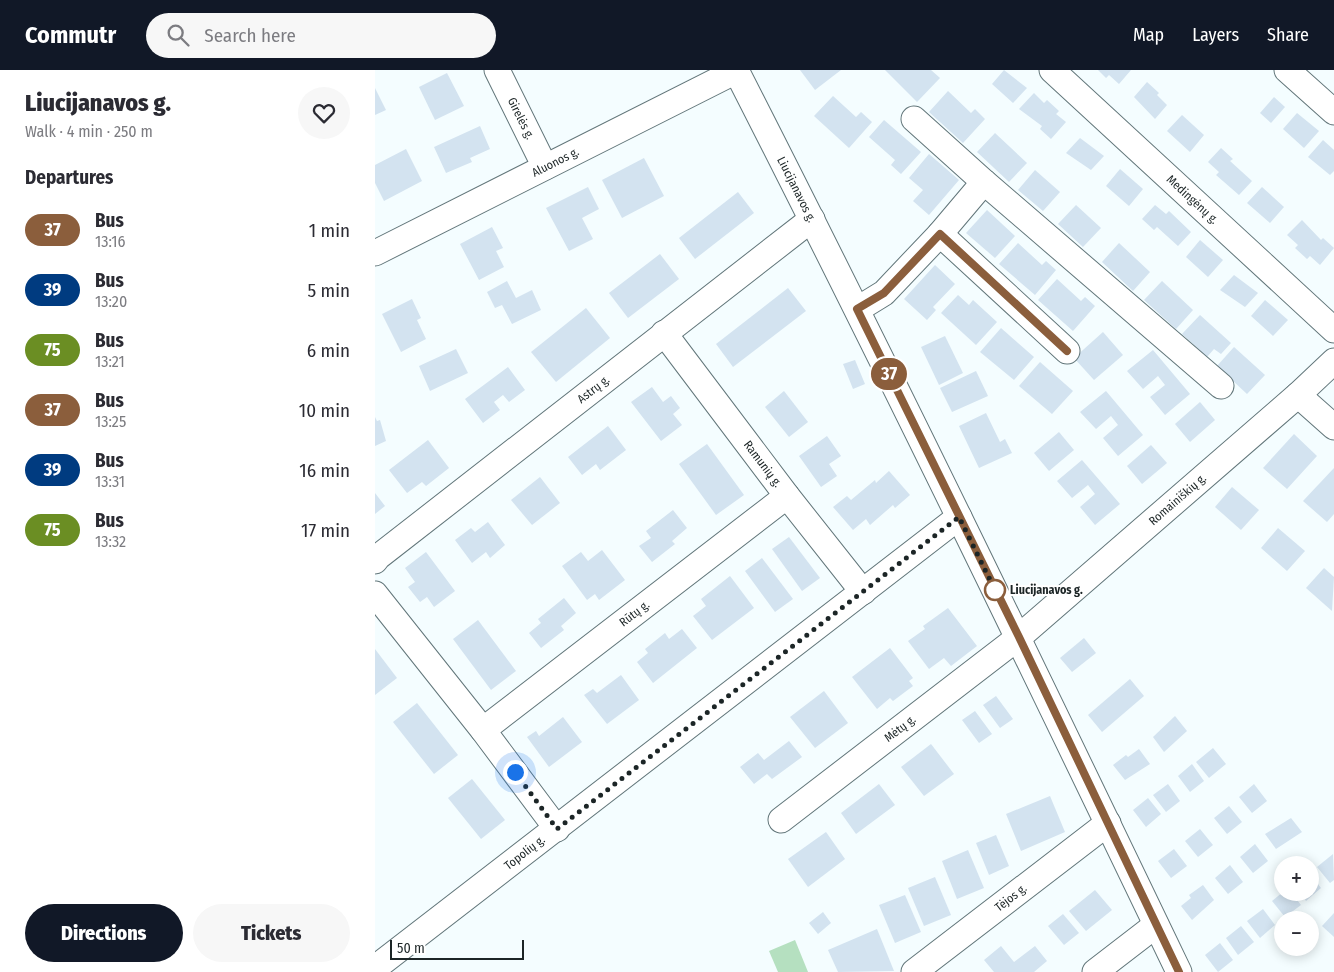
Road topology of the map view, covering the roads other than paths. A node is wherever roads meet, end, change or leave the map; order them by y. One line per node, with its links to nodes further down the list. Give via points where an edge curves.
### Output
1 (497, 70): 7 (street, Girelės g.)
2 (736, 70): 7 (street, Aluonos g.); 9 (street, Liucijanavos g.)
3 (1052, 70): 13 (street, Medingėnų g.)
4 (1287, 70): 5 (street)
5 (1334, 112)
6 (914, 119): 8 (street)
7 (545, 167): 11 (street, Aluonos g.)
8 (984, 182): 10 (street); 17 (street)
9 (812, 219): 12 (street, Liucijanavos g.); 14 (street, Astrų g.)
10 (940, 234): 12 (street, via 884,293); 15 (street)
11 (375, 253)
12 (857, 309): 21 (street, Liucijanavos g.)
13 (1334, 330)
14 (664, 333): 20 (street, Ramunių g.); 22 (street, Astrų g.)
15 (1067, 351)
16 (1334, 361): 18 (street, Romainiškių g.)
17 (1221, 386)
18 (1299, 395): 19 (street); 25 (street, Romainiškių g.)
19 (1334, 427)
20 (787, 496): 23 (street, Ramunių g.); 26 (street, Rūtų g.)
21 (959, 517): 23 (street, Topolių g.); 25 (street, Liucijanavos g.)
22 (375, 561)
23 (863, 592): 29 (street, Topolių g.)
24 (375, 594): 26 (street)
25 (1019, 637): 27 (street, Mėtų g.); 28 (street, Liucijanavos g.)
26 (483, 730): 29 (street)
27 (781, 820)
28 (1108, 823): 30 (street, Liucijanavos g.); 32 (street, Tėjos g.)
29 (557, 829): 31 (street, Topolių g.)
30 (1157, 925): 33 (street); 34 (street, Liucijanavos g.)
31 (375, 968)
32 (915, 972)
33 (1095, 972)
34 (1179, 972)

